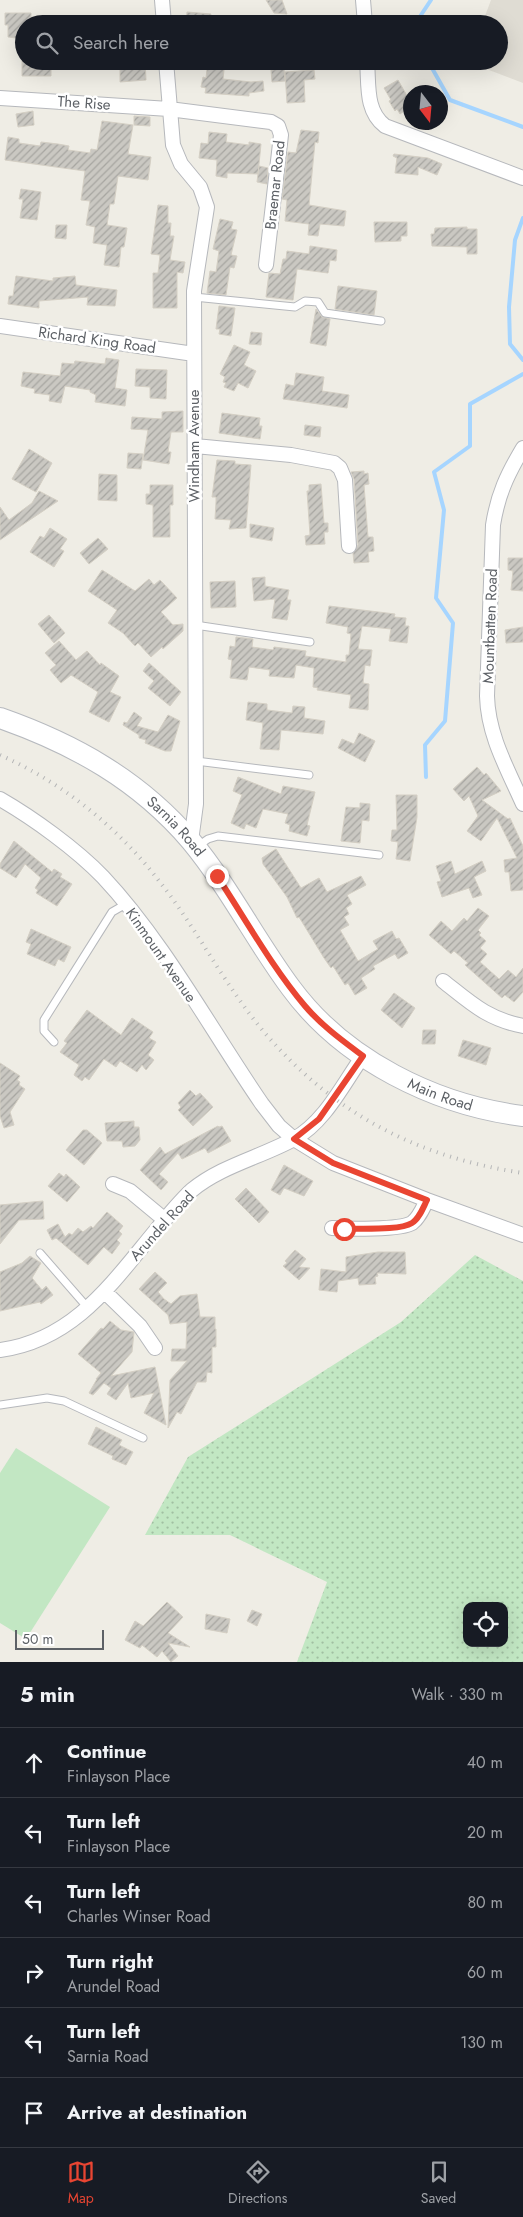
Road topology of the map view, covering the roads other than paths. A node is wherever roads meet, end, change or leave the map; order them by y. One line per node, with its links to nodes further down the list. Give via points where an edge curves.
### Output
1 (162, 0): 3 (street)
2 (363, 0): 4 (street)
3 (163, 15)
4 (364, 15)
5 (167, 70): 8 (street, Windham Avenue)
6 (368, 70): 9 (street, via 372,108 385,126)
7 (0, 98): 8 (street, The Rise)
8 (169, 109): 10 (street, Braemar Road, via 271,122 278,126 281,135); 11 (street, Windham Avenue, via 172,145 200,187 207,207)
9 (523, 178)
10 (266, 265)
11 (194, 297): 12 (lane, via 295,307 305,300 318,302 325,313); 14 (street, Windham Avenue)
12 (381, 321)
13 (0, 326): 14 (street, Richard King Road)
14 (194, 354): 15 (street, Windham Avenue)
15 (194, 446): 17 (street, via 291,455 334,463 345,480); 18 (street, Windham Avenue)
16 (523, 448): 24 (street, Mountbatten Road, via 505,477 496,501 487,696 493,737)
17 (349, 546)
18 (195, 625): 19 (lane); 21 (street, Windham Avenue)
19 (310, 642)
20 (0, 718): 25 (main road, Sarnia Road, via 71,746 122,777)
21 (196, 761): 22 (lane); 25 (street, Windham Avenue)
22 (309, 775)
23 (0, 799): 27 (street, Kinmount Avenue, via 78,854)
24 (523, 804)
25 (193, 844): 26 (lane, via 218,836); 31 (main road, Sarnia Road, via 306,1008)
26 (379, 855)
27 (126, 904): 30 (lane, via 112,912 44,1020 44,1031); 33 (street, Kinmount Avenue, via 262,1104)
28 (443, 981): 29 (street, via 490,1016)
29 (523, 1026)
30 (54, 1042)
31 (363, 1056): 32 (main road, Main Road, via 388,1072 455,1101 478,1109); 33 (street, Arundel Road, via 319,1119)
32 (523, 1116)
33 (294, 1139): 35 (street, Kinmount Avenue, via 333,1163); 36 (street, Arundel Road, via 203,1182)
34 (113, 1184): 36 (street, via 130,1191)
35 (427, 1200): 37 (street, via 420,1215 406,1225); 38 (street, Kinmount Avenue)
36 (165, 1220): 40 (street, Arundel Road)
37 (332, 1228)
38 (523, 1234)
39 (40, 1253): 41 (lane)
40 (104, 1292): 41 (street, Arundel Road); 42 (street, via 140,1326)
41 (88, 1309): 43 (street, Arundel Road, via 43,1338)
42 (155, 1348)
43 (0, 1350)
44 (0, 1406): 45 (lane, via 47,1398 64,1401)
45 (143, 1438)

